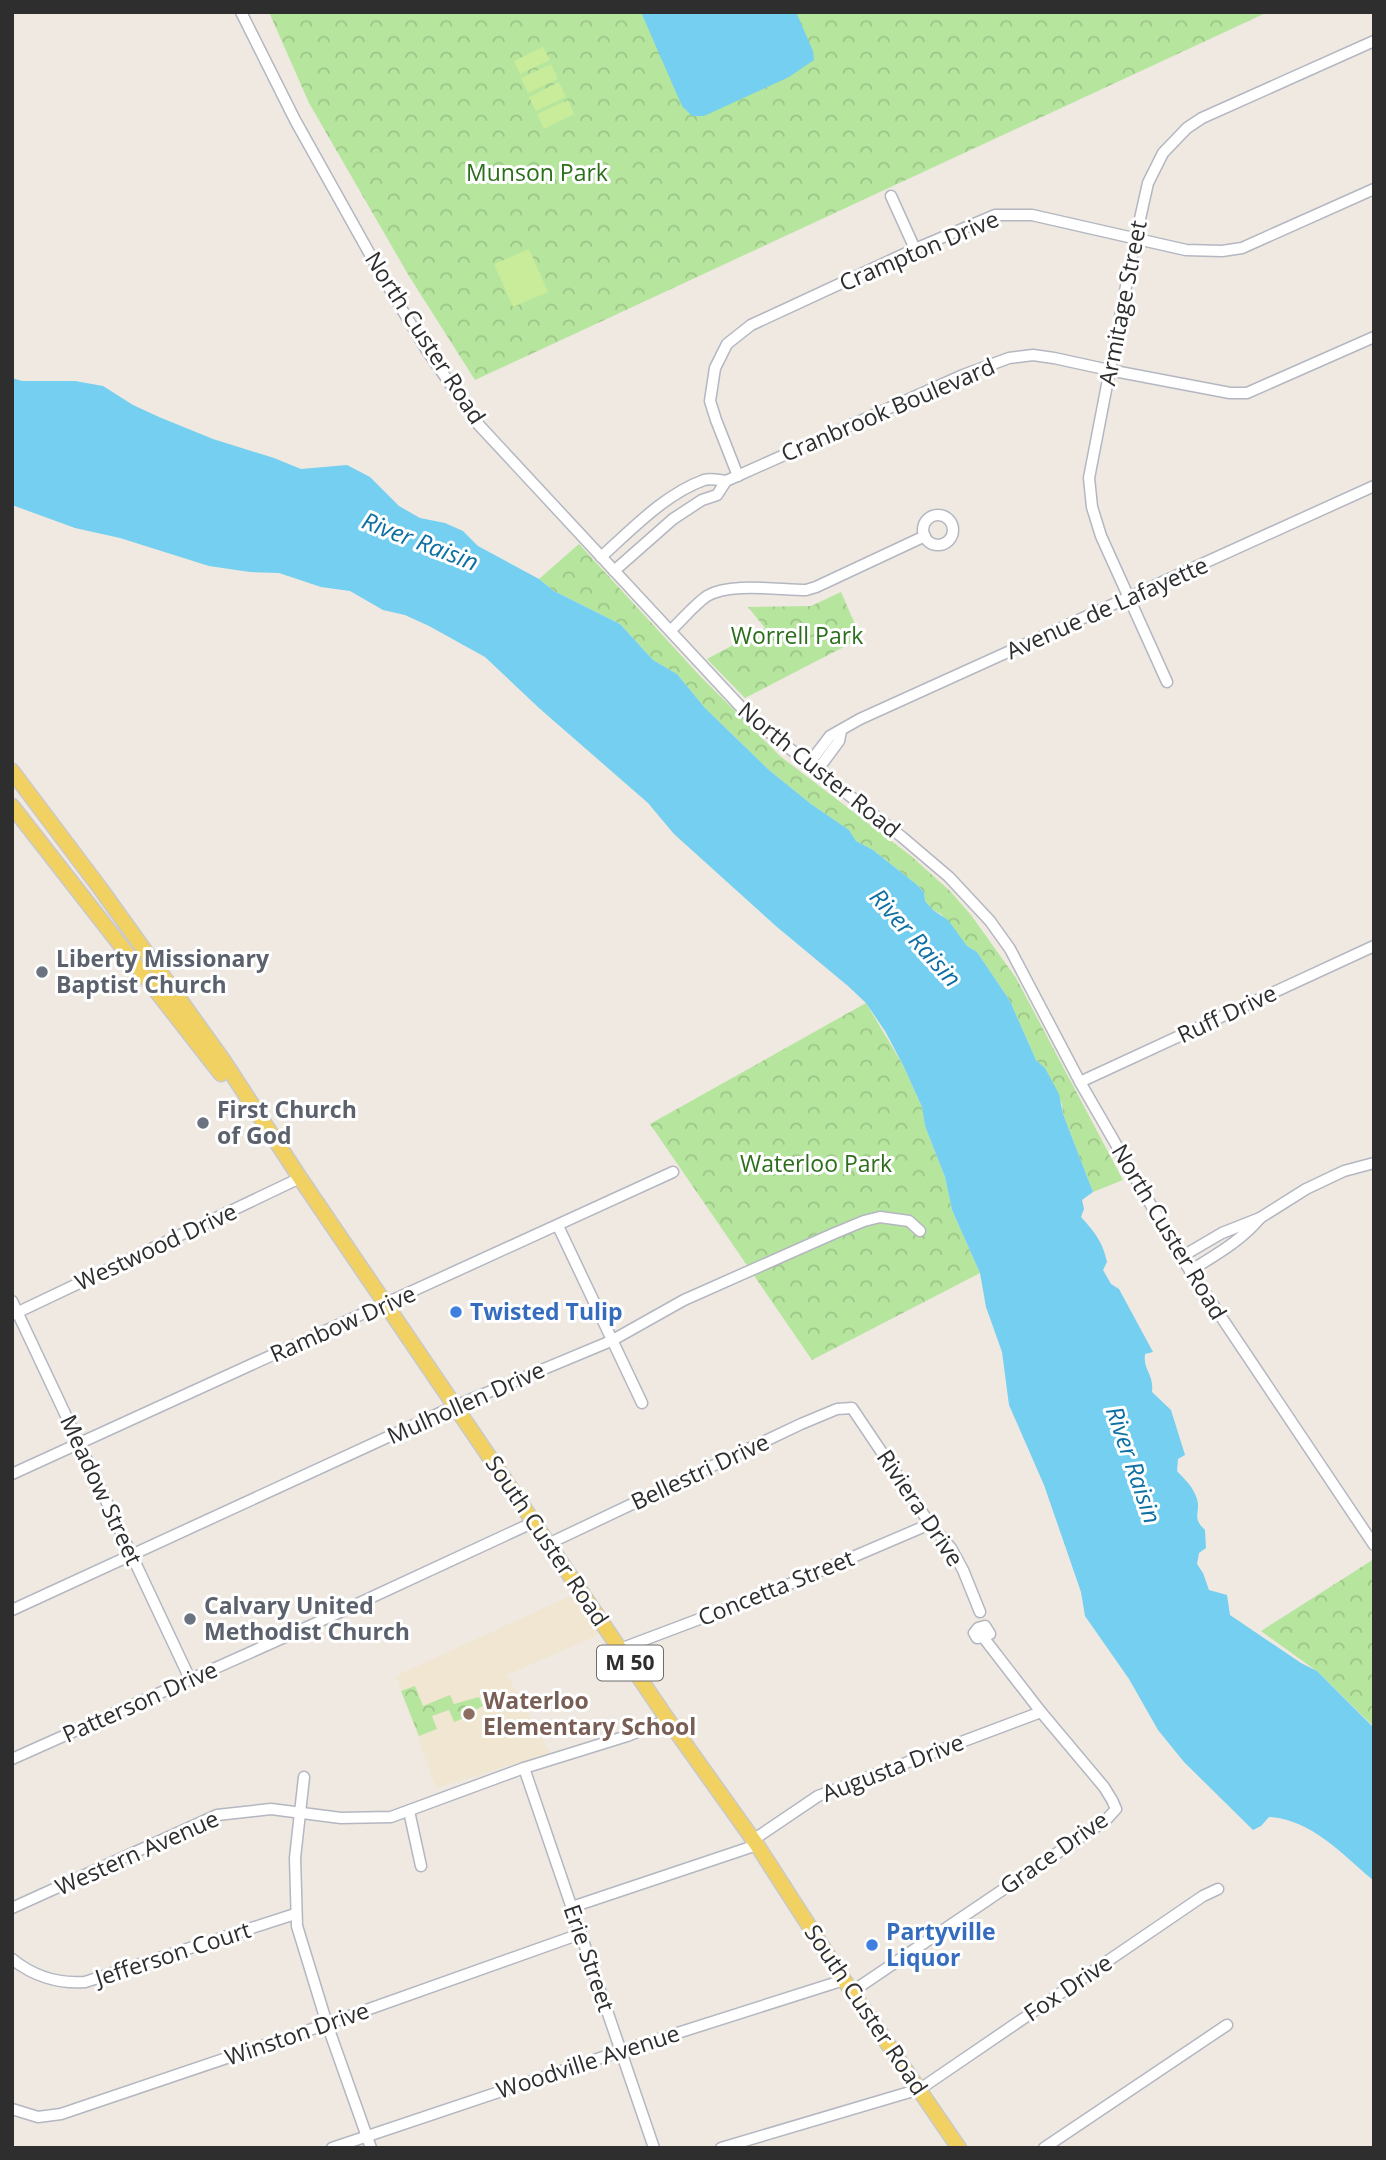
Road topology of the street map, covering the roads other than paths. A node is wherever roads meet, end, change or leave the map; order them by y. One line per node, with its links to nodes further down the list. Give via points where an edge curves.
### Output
1 (241, 12): 13 (street, North Custer Road, via 295,120 426,349 478,424)
2 (1374, 41): 5 (street, Armitage Street, via 1187,128 1155,166)
3 (1374, 189): 5 (street, Crampton Drive, via 1242,248 1186,250)
4 (891, 196): 6 (street)
5 (1135, 238): 6 (street, Crampton Drive, via 1010,214 995,215); 8 (street, Armitage Street)
6 (915, 249): 9 (street, Crampton Drive, via 751,325 727,344 715,368 710,401)
7 (1374, 337): 8 (street, Cranbrook Boulevard, via 1247,394)
8 (1109, 370): 9 (street, Cranbrook Boulevard, via 1042,356 1009,358); 15 (street, Armitage Street, via 1091,459 1090,493 1101,536)
9 (738, 476): 10 (street, Cranbrook Boulevard)
10 (726, 481): 13 (street, Cranbrook Boulevard, via 704,480 673,498); 14 (street, Cranbrook Boulevard, via 717,495 673,519)
11 (1374, 486): 15 (street, Avenue de Lafayette)
12 (925, 536): 16 (street, via 806,590 714,593)
13 (601, 557): 14 (street, North Custer Road)
14 (614, 571): 16 (street, North Custer Road)
15 (1129, 598): 17 (street, Armitage Street); 18 (street, Avenue de Lafayette, via 860,719 830,736)
16 (671, 630): 18 (street, North Custer Road, via 751,718)
17 (1167, 682)
18 (812, 768): 22 (street, North Custer Road, via 949,877 990,921 1010,949)
19 (12, 771): 25 (main road, South Custer Road / M 50, via 164,976)
20 (12, 806): 25 (main road, South Custer Road / M 50)
21 (1374, 947): 22 (street, Ruff Drive)
22 (1080, 1082): 29 (street, North Custer Road)
23 (1374, 1163): 26 (street, via 1306,1189)
24 (673, 1172): 27 (street, Rambow Drive)
25 (300, 1178): 32 (main road, South Custer Road / M 50); 33 (street, Westwood Drive)
26 (1260, 1218): 29 (street); 30 (street, via 1230,1246)
27 (558, 1226): 32 (street, Rambow Drive); 34 (street)
28 (920, 1231): 34 (street, Mulhollen Drive, via 909,1222 891,1218 864,1221 684,1300)
29 (1181, 1257): 30 (street, North Custer Road)
30 (1189, 1271): 43 (street, North Custer Road)
31 (12, 1301): 33 (street, Meadow Street)
32 (386, 1304): 36 (main road, South Custer Road / M 50); 38 (street, Rambow Drive)
33 (15, 1314): 38 (street, Meadow Street)
34 (611, 1341): 35 (street); 36 (street, Mulhollen Drive)
35 (642, 1403)
36 (455, 1406): 40 (main road, South Custer Road / M 50); 44 (street, Mulhollen Drive)
37 (852, 1409): 41 (street, Riviera Drive); 42 (street, Bellestri Drive, via 837,1409 801,1424)
38 (79, 1443): 39 (street, Rambow Drive); 44 (street, Meadow Street)
39 (12, 1474)
40 (534, 1522): 42 (main road, South Custer Road / M 50); 49 (street, Patterson Drive)
41 (930, 1524): 46 (street, Riviera Drive, via 951,1548); 48 (street, Concetta Street, via 771,1592)
42 (550, 1543): 48 (main road, South Custer Road / M 50)
43 (1374, 1545)
44 (132, 1555): 45 (street, Mulhollen Drive); 49 (street, Meadow Street)
45 (12, 1610)
46 (980, 1612)
47 (983, 1637): 50 (street)
48 (620, 1649): 51 (main road, South Custer Road / M 50)
49 (190, 1679): 52 (street, Patterson Drive)
50 (1041, 1712): 57 (street, Augusta Drive, via 818,1796); 65 (street, Grace Drive, via 1104,1787 1116,1810)
51 (668, 1720): 53 (street, Western Avenue); 57 (main road, South Custer Road / M 50)
52 (12, 1759)
53 (524, 1769): 55 (street, Western Avenue); 60 (street, Erie Street)
54 (304, 1777): 56 (street)
55 (409, 1811): 56 (street, Western Avenue, via 357,1819); 58 (street)
56 (302, 1813): 61 (street, Western Avenue, via 271,1809 217,1815); 62 (street, via 295,1858)
57 (755, 1842): 60 (street); 65 (main road, South Custer Road / M 50)
58 (421, 1866)
59 (1218, 1889): 69 (street, Fox Drive)
60 (572, 1907): 63 (street, Erie Street)
61 (12, 1908)
62 (295, 1914): 64 (street, Jefferson Court, via 85,1982 48,1978); 66 (street)
63 (580, 1934): 66 (street, Winston Drive); 68 (street, Erie Street)
64 (12, 1959)
65 (848, 1986): 68 (street, Woodville Avenue); 69 (main road, South Custer Road / M 50)
66 (327, 2024): 70 (street, Winston Drive, via 61,2114 38,2117); 71 (street)
67 (1227, 2025): 77 (street)
68 (621, 2050): 71 (street, Woodville Avenue); 74 (street, Erie Street)
69 (920, 2089): 75 (street, Fox Drive); 76 (main road, South Custer Road / M 50)
70 (12, 2109)
71 (367, 2136): 72 (street, Woodville Avenue); 73 (street)
72 (332, 2148)
73 (371, 2148)
74 (654, 2148)
75 (721, 2148)
76 (959, 2148)
77 (1044, 2148)

